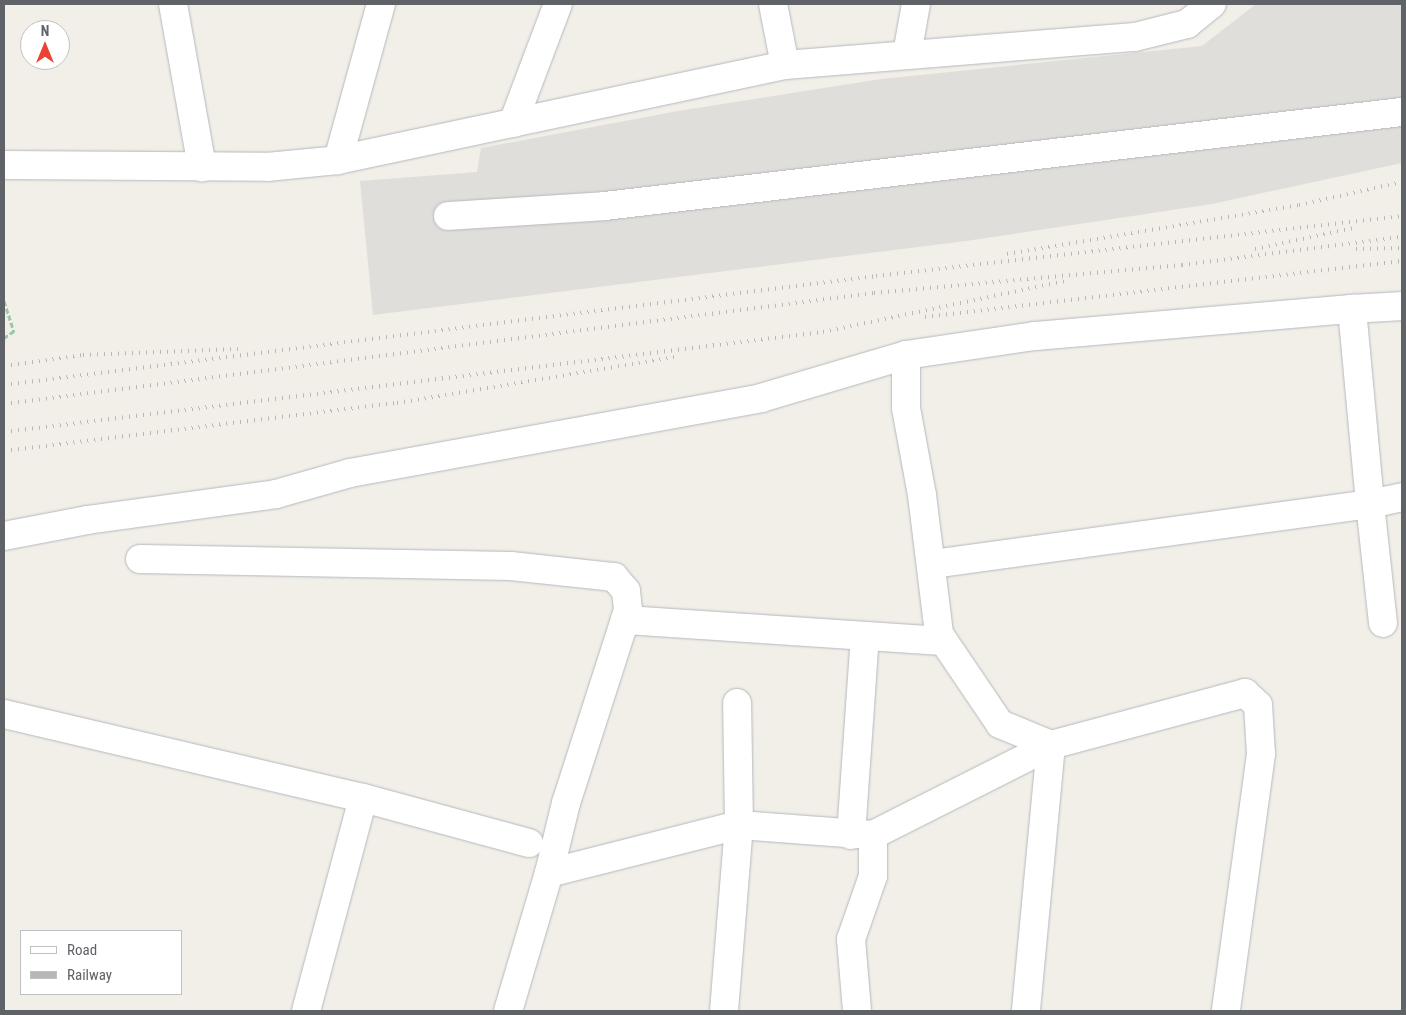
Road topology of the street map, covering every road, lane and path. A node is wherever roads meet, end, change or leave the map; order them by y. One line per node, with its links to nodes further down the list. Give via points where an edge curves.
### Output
1 (173, 4): 13 (street)
2 (381, 4): 11 (street)
3 (558, 4): 10 (street)
4 (774, 4): 8 (street)
5 (916, 4): 7 (street)
6 (1212, 4): 7 (street, via 1187,24 1135,37)
7 (907, 54): 8 (street)
8 (785, 65): 10 (street)
9 (1402, 112): 14 (street, via 605,206)
10 (513, 122): 11 (street)
11 (338, 160): 13 (street)
12 (4, 165): 13 (street, via 113,163)
13 (202, 167)
14 (448, 216)
15 (4, 301): 18 (path, via 14,332)
16 (1402, 306): 17 (street)
17 (1352, 308): 19 (street, via 1034,336); 21 (street)
18 (4, 338)
19 (906, 355): 22 (street, via 761,398 596,425 445,459 350,473 276,494 87,520); 24 (street, via 906,408)
20 (1402, 497): 21 (street)
21 (1370, 504): 24 (street); 26 (street)
22 (4, 536)
23 (140, 559): 25 (street, via 376,562 596,572 614,577 626,591)
24 (931, 564): 28 (street)
25 (625, 620): 27 (street); 36 (street, via 566,803)
26 (1383, 623)
27 (865, 636): 28 (street); 34 (street)
28 (943, 641): 31 (street, via 1000,724)
29 (737, 702): 33 (street)
30 (4, 714): 32 (street)
31 (1051, 745): 34 (street); 41 (street); 42 (street, via 1245,693 1258,705 1261,754)
32 (363, 798): 35 (street); 37 (street)
33 (739, 825): 34 (street); 36 (street); 39 (street)
34 (862, 835): 40 (street, via 873,876 851,939)
35 (529, 843)
36 (549, 874): 38 (street)
37 (306, 1011)
38 (508, 1011)
39 (724, 1011)
40 (857, 1011)
41 (1026, 1011)
42 (1226, 1011)

